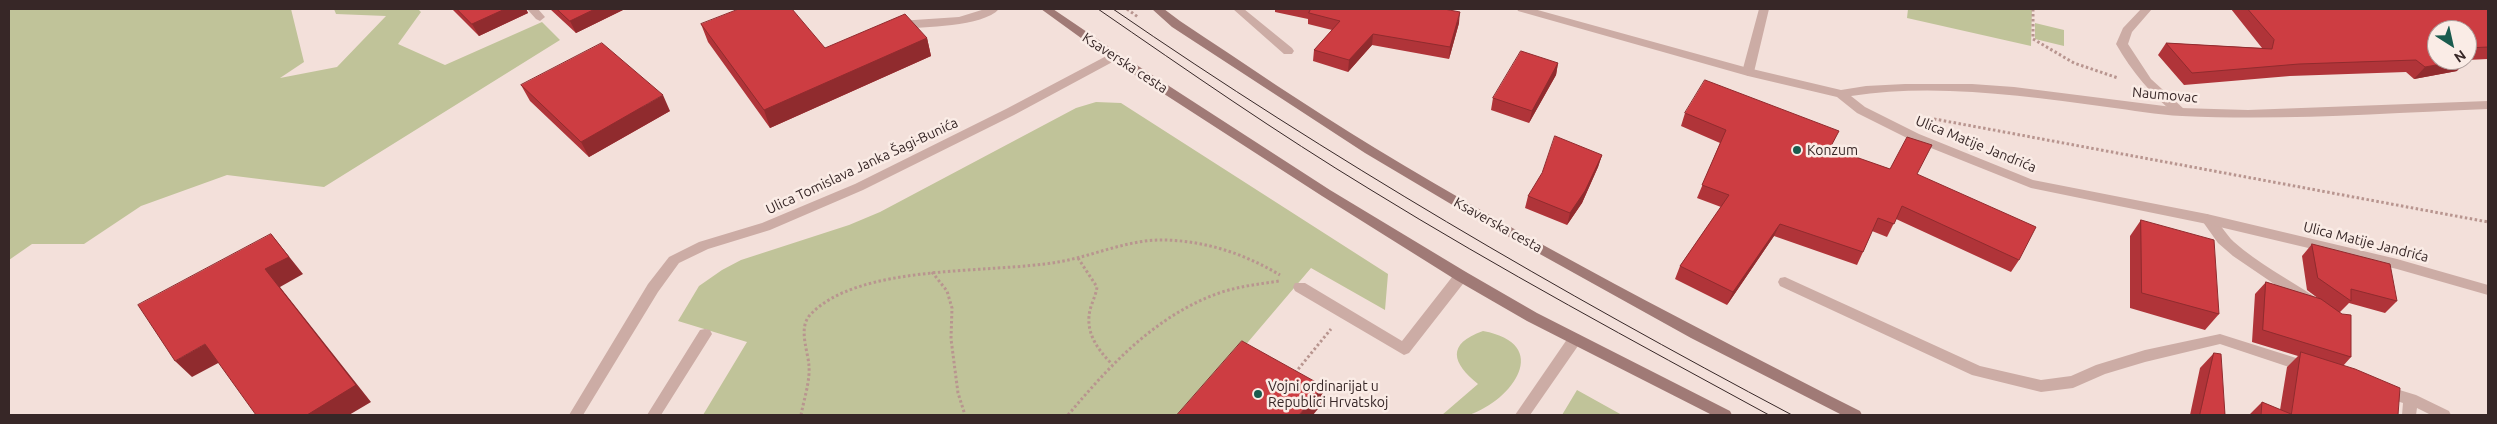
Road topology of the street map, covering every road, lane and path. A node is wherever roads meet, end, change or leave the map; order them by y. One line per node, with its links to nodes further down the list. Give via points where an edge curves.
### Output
1 (532, 9): 10 (street)
2 (994, 9): 11 (street, via 962,20)
3 (1046, 9): 13 (main road, Ksaverska cesta)
4 (1156, 9): 44 (main road, Ksaverska cesta, via 1302,108 1470,210 1696,334)
5 (1238, 9): 12 (street)
6 (1522, 9): 14 (street, Ulica Matije Jandrića)
7 (1764, 9): 14 (street)
8 (2033, 9): 15 (path, via 2033,39 2039,44 2064,60 2096,73)
9 (2147, 9): 15 (street, via 2127,31 2122,44)
10 (540, 17)
11 (884, 28)
12 (1288, 51)
13 (1114, 56): 24 (main road, Ksaverska cesta); 37 (street, Ulica Tomislava Janka Šagi-Bunića, via 859,187 766,228 704,245 674,260 653,288)
14 (1748, 72): 16 (street, Ulica Matije Jandrića)
15 (2148, 85): 18 (street)
16 (1842, 94): 18 (street, Naumovac, via 1905,88 1972,88); 20 (street, Ulica Matije Jandrića, via 1861,110 1914,136 2030,184)
17 (2488, 105): 18 (street, Naumovac, via 2248,114)
18 (2180, 112)
19 (1927, 117): 21 (path)
20 (2207, 219): 27 (street, Ulica Matije Jandrića, via 2397,264); 28 (street, via 2238,253)
21 (2488, 222)
22 (1078, 258): 23 (path, via 1000,269); 32 (path, via 1096,287 1088,324 1091,335 1095,345); 32 (path, via 1141,241 1174,241 1231,251 1266,266 1286,279 1204,298 1163,323)
23 (932, 272): 39 (path, via 859,287 827,301 806,318 809,370); 40 (path, via 947,291 952,308 955,375)
24 (1461, 276): 29 (street, via 1404,348); 31 (main road, Ksaverska cesta)
25 (1785, 282): 33 (street, via 1977,371 2040,386 2073,382 2136,358 2220,339)
26 (1300, 287): 29 (street)
27 (2488, 290)
28 (2322, 309)
29 (1344, 313): 34 (path)
30 (705, 334): 38 (street)
31 (1575, 339): 42 (street); 43 (main road, Ksaverska cesta)
32 (1112, 364): 41 (path)
33 (2323, 372)
34 (1292, 376)
35 (2368, 386): 36 (street)
36 (2411, 399): 45 (street); 46 (street)
37 (576, 415)
38 (654, 415)
39 (801, 415)
40 (965, 415)
41 (1068, 415)
42 (1522, 415)
43 (1725, 415)
44 (1855, 415)
45 (2409, 415)
46 (2444, 415)

